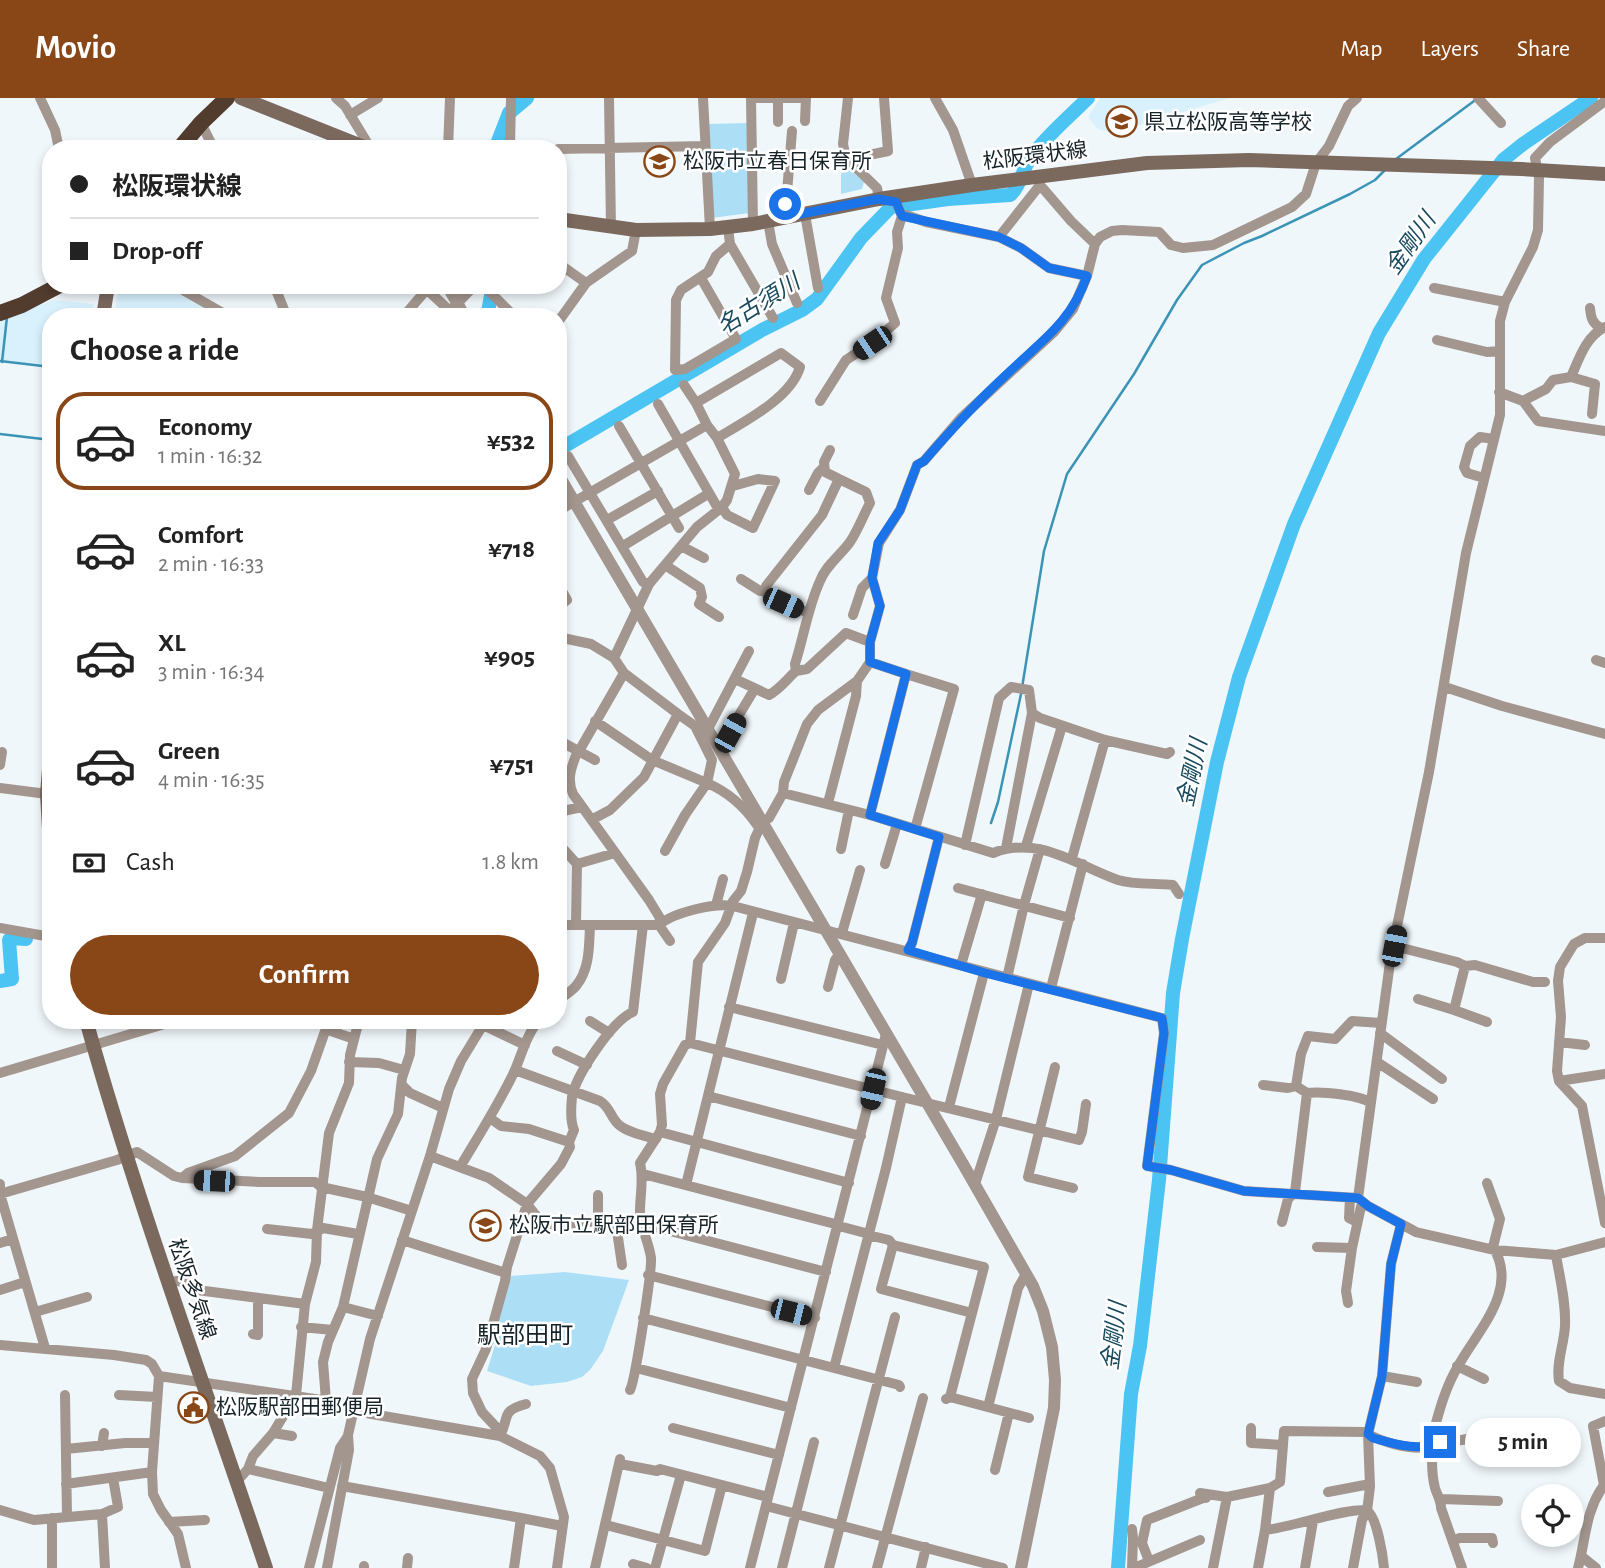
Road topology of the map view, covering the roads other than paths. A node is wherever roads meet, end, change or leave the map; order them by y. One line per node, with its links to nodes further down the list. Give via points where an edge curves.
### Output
1 (40, 98): 26 (street)
2 (227, 98): 23 (highway)
3 (241, 98): 29 (main road)
4 (336, 98): 20 (street)
5 (378, 98): 20 (street)
6 (450, 98): 31 (street)
7 (510, 98): 32 (street)
8 (609, 98): 34 (street)
9 (703, 98): 33 (street)
10 (751, 98): 11 (street); 47 (street)
11 (778, 98): 12 (street); 22 (street)
12 (799, 98)
13 (806, 98): 21 (street)
14 (848, 98): 36 (street, via 842,144)
15 (884, 98): 36 (street, via 888,151)
16 (935, 98): 41 (street, via 953,130)
17 (1357, 98): 37 (street)
18 (1478, 98): 24 (street)
19 (1605, 101): 38 (street, via 1550,142 1535,158)
20 (347, 106): 30 (street)
21 (805, 121)
22 (778, 122)
23 (201, 123): 27 (highway); 28 (street)
24 (1501, 123)
25 (793, 131): 45 (street)
26 (57, 140)
27 (187, 140)
28 (210, 140)
29 (347, 140)
30 (365, 140)
31 (448, 140)
32 (510, 140)
33 (705, 146): 34 (street); 50 (street)
34 (610, 148): 35 (street); 49 (street)
35 (567, 149)
36 (846, 158): 42 (street, via 877,188)
37 (1316, 163): 38 (main road, 松阪環状線); 40 (main road, 松阪環状線, via 1147,163); 54 (street, via 1306,194 1292,207 1213,245 1183,248 1171,245 1158,232 1122,230 1100,237)
38 (1537, 171): 39 (main road, 松阪環状線); 66 (street, via 1538,230 1524,269)
39 (1605, 174)
40 (1038, 179): 41 (main road, 松阪環状線); 52 (street); 54 (street)
41 (972, 185): 42 (main road, 松阪環状線)
42 (878, 199): 43 (main road, 松阪環状線); 44 (street, via 896,202)
43 (807, 213): 45 (main road, 松阪環状線); 59 (street)
44 (902, 216): 52 (street); 82 (street, via 886,298 895,323 846,360)
45 (785, 217): 47 (main road, 松阪環状線)
46 (567, 221): 49 (main road, 松阪環状線)
47 (760, 222): 48 (main road, 松阪環状線); 67 (street)
48 (728, 226): 50 (main road, 松阪環状線); 53 (street)
49 (611, 228): 51 (main road, 松阪環状線)
50 (710, 229): 51 (main road, 松阪環状線)
51 (636, 230): 58 (street, via 632,251)
52 (999, 237): 56 (street, via 1049,268)
53 (730, 244): 57 (street); 75 (street)
54 (1095, 244): 56 (street)
55 (567, 269): 58 (street)
56 (1087, 276): 115 (street, via 1073,309 1054,332 917,465 900,510 878,543)
57 (701, 278): 57 (street, via 681,290 676,300 675,370 685,369 736,339)
58 (586, 283): 73 (street)
59 (818, 288)
60 (1434, 288): 66 (street)
61 (43, 294): 74 (highway)
62 (190, 294): 68 (street)
63 (432, 294): 69 (street)
64 (467, 294): 70 (street)
65 (492, 294): 71 (street)
66 (1505, 302): 78 (street)
67 (797, 303)
68 (214, 308)
69 (448, 308)
70 (455, 308)
71 (506, 308)
72 (1590, 308): 76 (street, via 1595,325)
73 (567, 309)
74 (0, 313)
75 (773, 318)
76 (1603, 328): 79 (street, via 1587,343)
77 (1437, 340): 78 (street)
78 (1500, 351): 81 (street)
79 (1571, 377): 83 (street, via 1553,380); 86 (street, via 1595,384)
80 (684, 385): 84 (street)
81 (1499, 392): 83 (street); 91 (street)
82 (820, 401)
83 (1523, 401): 89 (street, via 1538,421)
84 (696, 403): 87 (street); 90 (street, via 781,353 800,367 766,409)
85 (658, 404): 92 (street)
86 (1592, 414)
87 (707, 425): 90 (street); 92 (street)
88 (619, 426): 95 (street)
89 (1605, 431)
90 (717, 438): 99 (street, via 735,474)
91 (1494, 439): 97 (street); 97 (street, via 1480,437 1470,446 1464,467 1467,473)
92 (679, 440): 95 (street); 104 (street)
93 (830, 450): 96 (street)
94 (568, 456): 103 (street)
95 (641, 463): 102 (street); 103 (street)
96 (824, 467): 98 (street); 101 (street)
97 (1485, 478): 133 (street, via 1466,553)
98 (839, 479): 118 (street, via 822,515 766,586); 120 (street, via 866,492 870,503 849,542 820,580)
99 (733, 486): 107 (street); 107 (street, via 758,479 775,481 752,528 727,515)
100 (567, 490): 105 (street)
101 (810, 490)
102 (658, 491): 108 (street); 109 (street)
103 (590, 493): 105 (street); 109 (street)
104 (708, 494): 107 (street); 108 (street)
105 (574, 502): 106 (street); 119 (street)
106 (567, 506)
107 (722, 507): 112 (street, via 697,527)
108 (673, 517): 110 (street); 111 (street)
109 (607, 520): 111 (street)
110 (679, 528)
111 (623, 546): 117 (street, via 643,582)
112 (683, 547): 113 (street); 114 (street)
113 (704, 558)
114 (665, 565): 117 (street); 122 (street, via 700,588 699,604)
115 (872, 578): 121 (street, via 862,588); 124 (street, via 880,606)
116 (741, 579): 118 (street)
117 (649, 584): 119 (street)
118 (767, 591): 120 (street, via 767,595)
119 (636, 608): 126 (street); 139 (street)
120 (808, 613): 128 (street)
121 (853, 615)
122 (719, 617)
123 (567, 639): 126 (street, via 591,644)
124 (870, 642): 127 (street); 128 (street, via 846,634 807,669)
125 (749, 651): 131 (street)
126 (614, 658): 129 (street)
127 (870, 662): 130 (street); 132 (street)
128 (796, 671): 134 (street, via 769,695)
129 (624, 673): 136 (street); 137 (street)
130 (906, 674): 158 (street); 162 (street, via 954,689)
131 (735, 679): 134 (street); 139 (street)
132 (857, 681): 153 (street, via 807,724); 154 (street)
133 (1445, 687): 140 (street); 198 (street)
134 (754, 690): 141 (street)
135 (1032, 713): 138 (street); 164 (street, via 1029,691 1011,687 999,698); 166 (street)
136 (678, 714): 148 (street); 150 (street, via 695,726 712,760)
137 (595, 722): 144 (street); 148 (street)
138 (1062, 726): 142 (street); 165 (street)
139 (708, 729): 160 (street)
140 (1605, 733)
141 (724, 740)
142 (1105, 740): 146 (street); 172 (street)
143 (567, 744): 144 (street)
144 (578, 750): 147 (street); 155 (street, via 569,779)
145 (2, 752): 149 (street)
146 (1170, 752)
147 (595, 760)
148 (652, 760): 150 (street); 159 (street, via 644,777 610,810)
149 (0, 765)
150 (706, 783): 160 (street, via 739,803 757,825); 169 (street)
151 (0, 788): 152 (street)
152 (42, 793)
153 (783, 793): 154 (street); 160 (street)
154 (828, 803): 157 (street)
155 (582, 807): 156 (street); 159 (street)
156 (567, 810)
157 (849, 810): 158 (street); 167 (street)
158 (870, 815): 161 (street)
159 (593, 819): 171 (street)
160 (762, 823): 183 (street); 193 (street)
161 (897, 824): 162 (street); 174 (street)
162 (915, 829): 163 (street)
163 (939, 837): 164 (street); 199 (street)
164 (965, 845): 166 (street, via 993,853)
165 (1026, 846): 166 (street); 168 (street)
166 (1006, 848)
167 (841, 849)
168 (1040, 849): 172 (street); 182 (street)
169 (665, 850)
170 (567, 853): 173 (street)
171 (615, 853): 173 (street); 191 (street, via 660,918)
172 (1072, 858): 175 (street)
173 (577, 864): 188 (street)
174 (885, 864)
175 (1083, 864): 180 (street, via 1121,881 1172,885); 185 (street)
176 (860, 870): 194 (street)
177 (723, 879): 181 (street)
178 (958, 888): 179 (street)
179 (982, 894): 182 (street); 201 (street)
180 (1179, 894)
181 (716, 905): 183 (street); 191 (street)
182 (1024, 905): 185 (street); 204 (street)
183 (733, 906): 184 (street); 229 (street, via 698,962)
184 (754, 913): 186 (street); 212 (street)
185 (1070, 918): 209 (street)
186 (794, 922): 193 (street); 205 (street)
187 (567, 925): 188 (street)
188 (576, 925): 189 (street)
189 (590, 925): 190 (street); 210 (street, via 584,972)
190 (643, 925): 191 (street); 226 (street, via 632,1012)
191 (659, 925): 197 (street)
192 (0, 928): 195 (street)
193 (824, 930): 194 (street); 200 (street)
194 (842, 933): 199 (street)
195 (42, 935)
196 (1605, 938): 230 (street, via 1585,938 1574,944 1560,967)
197 (670, 941)
198 (1394, 946): 202 (street); 216 (street)
199 (908, 950): 201 (street)
200 (839, 955): 208 (street); 228 (street)
201 (961, 965): 203 (street)
202 (1465, 966): 206 (street); 213 (street)
203 (985, 973): 204 (street); 258 (street)
204 (1007, 978): 207 (street)
205 (781, 979)
206 (1545, 982)
207 (1029, 984): 209 (street); 261 (street)
208 (828, 987)
209 (1051, 988): 282 (street, via 1162,1018 1164,1033 1147,1166 1244,1191)
210 (567, 994)
211 (1418, 999): 213 (street)
212 (729, 1007): 228 (street); 234 (street)
213 (1454, 1010): 215 (street)
214 (590, 1021): 226 (street)
215 (1487, 1022)
216 (1380, 1028): 237 (street); 244 (street); 247 (street, via 1352,1021 1335,1039 1308,1036)
217 (89, 1029): 231 (main road, 松阪多気線)
218 (147, 1029): 231 (street)
219 (329, 1029): 272 (street, via 289,1113 235,1156)
220 (336, 1029): 227 (street)
221 (357, 1029): 227 (street)
222 (411, 1029): 240 (street)
223 (481, 1029): 259 (street, via 456,1072)
224 (495, 1029): 232 (street)
225 (534, 1029): 232 (street)
226 (609, 1033): 238 (street)
227 (354, 1039): 236 (street)
228 (885, 1040): 248 (street); 255 (street)
229 (690, 1042): 234 (street); 263 (street, via 663,1084)
230 (1559, 1042): 233 (street); 245 (street)
231 (93, 1045): 242 (street); 267 (main road, 松阪多気線)
232 (525, 1045): 241 (street)
233 (1586, 1045)
234 (719, 1050): 248 (street); 252 (street)
235 (557, 1051): 238 (street)
236 (349, 1062): 240 (street); 278 (street, via 349,1083 328,1133)
237 (1377, 1062): 254 (street); 256 (street)
238 (587, 1065): 249 (street)
239 (1055, 1067): 262 (street)
240 (404, 1070): 250 (street)
241 (515, 1070): 249 (street); 260 (street)
242 (0, 1073)
243 (1605, 1074): 245 (street)
244 (1442, 1079)
245 (1559, 1081): 270 (street, via 1582,1105)
246 (1263, 1086): 247 (street)
247 (1296, 1086): 251 (street)
248 (873, 1089): 253 (street); 264 (street)
249 (574, 1091): 263 (street, via 608,1106 621,1126); 265 (street, via 574,1130)
250 (405, 1092): 259 (street); 283 (street, via 377,1159)
251 (1307, 1093): 256 (street); 282 (street)
252 (708, 1096): 264 (street); 266 (street)
253 (902, 1097): 255 (street); 297 (street)
254 (1433, 1099)
255 (926, 1102): 258 (street); 276 (street)
256 (1371, 1103): 284 (street)
257 (1086, 1104): 262 (street, via 1079,1140)
258 (949, 1107): 261 (street)
259 (443, 1108): 268 (street)
260 (490, 1118): 265 (street, via 501,1126); 269 (street)
261 (996, 1119): 262 (street); 276 (street)
262 (1038, 1130): 279 (street, via 1028,1177)
263 (658, 1136): 266 (street); 271 (street, via 640,1163)
264 (861, 1136): 273 (street)
265 (569, 1142): 285 (street, via 561,1164)
266 (697, 1142): 273 (street); 277 (street)
267 (127, 1155): 272 (street, via 137,1152); 280 (street); 313 (main road, 松阪多気線)
268 (430, 1156): 269 (street); 286 (street)
269 (460, 1167): 285 (street, via 489,1178)
270 (1601, 1173): 289 (street)
271 (643, 1174): 277 (street); 292 (street)
272 (182, 1178): 278 (street, via 301,1181)
273 (849, 1183): 293 (street)
274 (1487, 1183): 305 (street, via 1500,1219)
275 (0, 1184): 280 (street)
276 (975, 1184): 310 (street)
277 (686, 1185): 293 (street)
278 (321, 1187): 283 (street); 295 (street)
279 (1073, 1188)
280 (0, 1194): 298 (street)
281 (598, 1195): 287 (street)
282 (1291, 1195): 284 (street); 288 (street)
283 (368, 1197): 286 (street); 296 (street)
284 (1357, 1200): 291 (street); 304 (street)
285 (527, 1203): 287 (street, via 544,1223); 309 (street)
286 (412, 1211): 299 (street)
287 (598, 1220): 290 (street)
288 (1282, 1222)
289 (1605, 1223)
290 (616, 1224): 292 (street); 307 (street)
291 (1401, 1224): 305 (street, via 1416,1232); 336 (street, via 1391,1264)
292 (643, 1225): 308 (street); 311 (street, via 651,1257)
293 (839, 1226): 297 (street); 308 (street)
294 (267, 1229): 295 (street, via 312,1234)
295 (317, 1230): 296 (street); 318 (street, via 316,1262)
296 (358, 1234): 319 (street)
297 (869, 1235): 302 (street); 334 (street)
298 (13, 1239): 301 (street); 312 (street)
299 (402, 1240): 309 (street); 322 (street)
300 (1605, 1242): 306 (street)
301 (0, 1243)
302 (893, 1245): 321 (street, via 881,1289); 321 (street, via 984,1267)
303 (1317, 1247): 304 (street)
304 (1352, 1248): 317 (street)
305 (1495, 1250): 306 (street); 332 (street, via 1502,1290)
306 (1556, 1255): 343 (street, via 1565,1303 1559,1381 1570,1388)
307 (622, 1265)
308 (827, 1272): 325 (street)
309 (506, 1273): 364 (street, via 472,1384 482,1412)
310 (1026, 1274): 351 (street, via 1018,1287); 435 (street, via 1047,1324 1055,1380 1051,1431)
311 (648, 1275): 324 (street); 325 (street)
312 (26, 1282): 314 (street); 320 (street)
313 (168, 1283): 316 (street, via 195,1284 197,1290); 340 (main road, 松阪多気線)
314 (0, 1290)
315 (87, 1297): 320 (street)
316 (258, 1299): 318 (street); 328 (street, via 258,1335)
317 (1348, 1303)
318 (304, 1304): 326 (street)
319 (343, 1307): 322 (street); 327 (street)
320 (36, 1312): 330 (street)
321 (972, 1313): 351 (street, via 948,1398)
322 (378, 1316): 352 (street)
323 (895, 1317): 338 (street)
324 (643, 1318): 331 (street); 333 (street)
325 (815, 1318): 331 (street)
326 (301, 1327): 327 (street); 346 (street)
327 (333, 1330): 349 (street, via 323,1362)
328 (253, 1334)
329 (0, 1345): 330 (street)
330 (45, 1348): 335 (street, via 146,1360)
331 (804, 1360): 334 (street); 353 (street)
332 (1457, 1366): 337 (street); 369 (street, via 1440,1409)
333 (636, 1368): 342 (street); 353 (street)
334 (834, 1368): 338 (street)
335 (159, 1376): 340 (street); 347 (street)
336 (1382, 1376): 339 (street); 361 (street)
337 (1484, 1379)
338 (878, 1380): 341 (street); 405 (street)
339 (1417, 1382)
340 (203, 1383): 346 (street); 378 (main road, 松阪多気線)
341 (900, 1387)
342 (630, 1390)
343 (1605, 1394)
344 (65, 1395): 371 (street)
345 (119, 1395): 347 (street)
346 (296, 1395): 349 (street); 360 (street)
347 (157, 1397): 367 (street)
348 (923, 1398): 409 (street)
349 (326, 1401): 352 (street)
350 (526, 1404): 364 (street, via 506,1414)
351 (988, 1407): 354 (street)
352 (355, 1408): 362 (street); 364 (street)
353 (791, 1408): 372 (street)
354 (1009, 1413): 355 (street); 374 (street)
355 (1029, 1418)
356 (1605, 1422): 415 (street, via 1593,1426 1604,1485 1589,1512)
357 (1251, 1427): 368 (street, via 1246,1443)
358 (673, 1428): 372 (street)
359 (104, 1433): 370 (street)
360 (273, 1433): 363 (street); 373 (street)
361 (1368, 1434): 368 (street, via 1284,1431); 369 (street, via 1411,1447); 379 (street)
362 (348, 1435): 382 (street); 383 (street)
363 (292, 1436)
364 (500, 1436): 406 (street, via 547,1462 564,1517)
365 (1467, 1439): 369 (street)
366 (814, 1442): 397 (street)
367 (154, 1443): 370 (street); 375 (street)
368 (1283, 1445): 384 (street, via 1280,1482)
369 (1434, 1445): 388 (street, via 1435,1489)
370 (102, 1446): 371 (street)
371 (66, 1449): 380 (street)
372 (779, 1455): 390 (street)
373 (248, 1469): 378 (street); 383 (street)
374 (995, 1470)
375 (152, 1472): 377 (street); 403 (street, via 153,1494)
376 (681, 1475): 381 (street); 404 (street, via 620,1461); 410 (street)
377 (113, 1478): 380 (street); 396 (street, via 118,1507)
378 (238, 1480): 421 (main road, 松阪多気線)
379 (1370, 1484): 385 (street); 395 (street)
380 (66, 1485): 398 (street)
381 (722, 1485): 390 (street); 410 (street, via 705,1551)
382 (342, 1486): 392 (street); 400 (street)
383 (330, 1488): 389 (street)
384 (1270, 1488): 386 (street); 408 (street)
385 (1328, 1492)
386 (1227, 1497): 393 (street, via 1203,1491); 437 (street)
387 (1206, 1498): 416 (street, via 1147,1520 1142,1543)
388 (1441, 1499): 391 (street); 412 (street)
389 (326, 1500): 392 (street); 422 (street)
390 (767, 1501): 397 (street); 429 (street)
391 (1498, 1501)
392 (339, 1503): 423 (street)
393 (1171, 1504)
394 (0, 1510): 399 (street, via 34,1520)
395 (1367, 1511): 402 (street, via 1356,1509); 440 (street); 441 (street, via 1374,1517)
396 (102, 1514): 398 (street); 419 (street)
397 (796, 1514): 405 (street); 430 (street)
398 (67, 1517): 399 (street)
399 (52, 1518): 418 (street)
400 (521, 1518): 406 (street); 424 (street)
401 (205, 1520): 403 (street)
402 (1313, 1521): 408 (street); 439 (street)
403 (169, 1522): 420 (street, via 178,1534)
404 (606, 1525): 410 (street); 426 (street)
405 (840, 1525): 409 (street); 431 (street)
406 (562, 1526): 425 (street)
407 (1132, 1529): 436 (street)
408 (1265, 1530): 438 (street)
409 (886, 1537): 414 (street); 432 (street)
410 (663, 1540): 428 (street)
411 (1200, 1540): 416 (street)
412 (1454, 1540): 413 (street, via 1492,1538); 442 (street)
413 (1493, 1543)
414 (926, 1547): 433 (street); 434 (street)
415 (1581, 1556): 443 (street); 444 (street)
416 (1149, 1561): 436 (street)
417 (632, 1564): 427 (street)
418 (52, 1568)
419 (106, 1568)
420 (186, 1568)
421 (266, 1568)
422 (309, 1568)
423 (327, 1568)
424 (514, 1568)
425 (557, 1568)
426 (595, 1568)
427 (648, 1568)
428 (655, 1568)
429 (750, 1568)
430 (782, 1568)
431 (829, 1568)
432 (877, 1568)
433 (921, 1568)
434 (1003, 1568)
435 (1021, 1568)
436 (1133, 1568)
437 (1213, 1568)
438 (1258, 1568)
439 (1305, 1568)
440 (1353, 1568)
441 (1384, 1568)
442 (1462, 1568)
443 (1578, 1568)
444 (1597, 1568)

